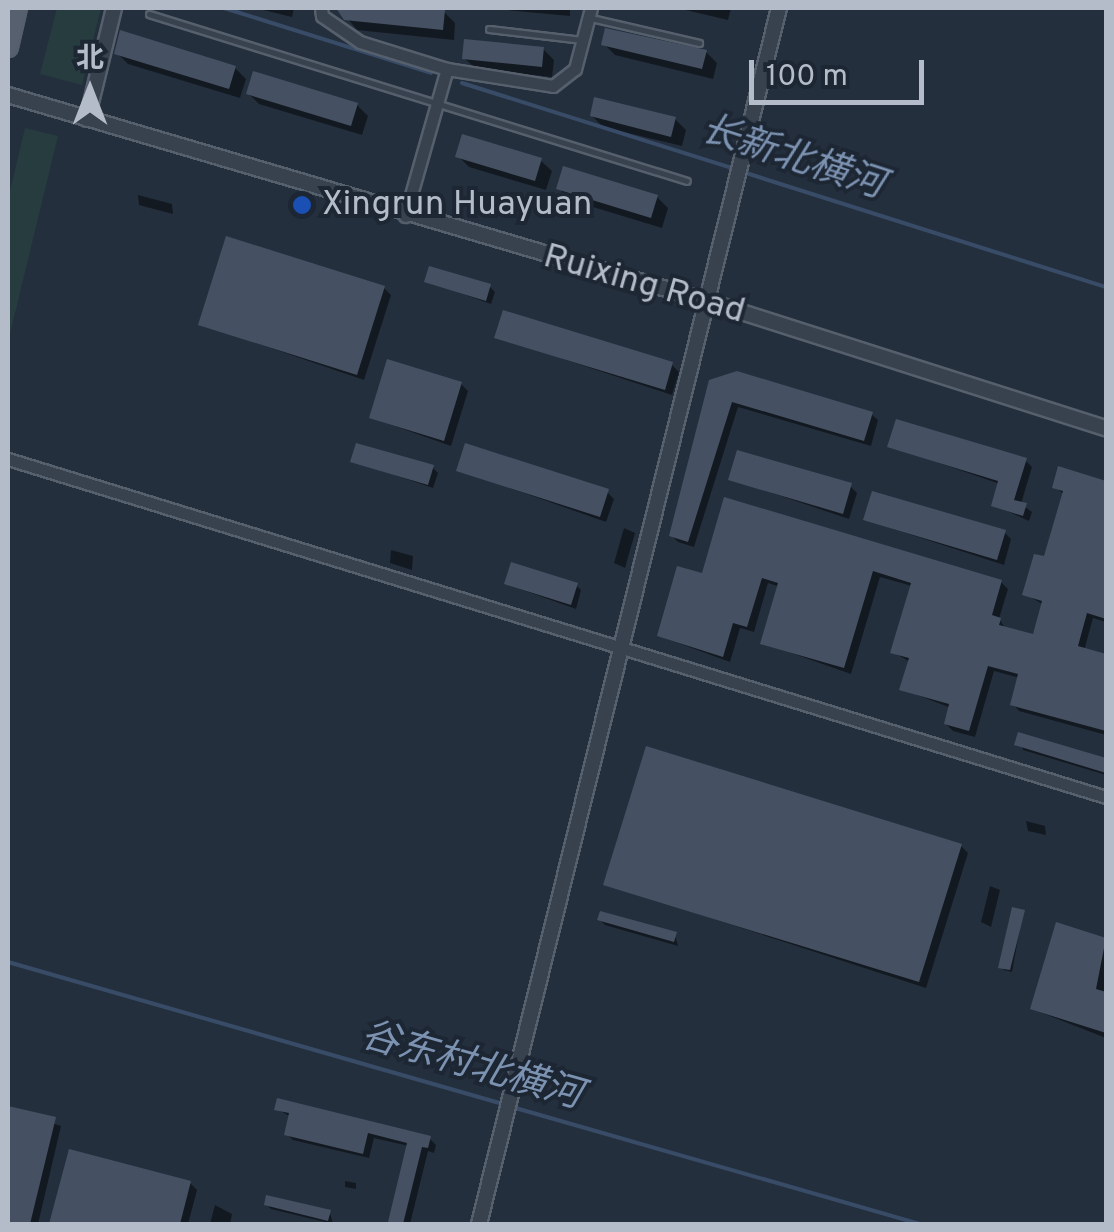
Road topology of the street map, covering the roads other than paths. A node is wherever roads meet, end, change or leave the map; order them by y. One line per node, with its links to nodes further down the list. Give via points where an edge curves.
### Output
1 (17, 8): 10 (main road)
2 (114, 8): 14 (street)
3 (321, 8): 11 (street, via 322,16 360,42)
4 (779, 8): 17 (street)
5 (589, 12): 8 (street); 9 (lane)
6 (149, 14): 13 (lane)
7 (489, 29): 8 (lane)
8 (582, 40): 11 (street, via 575,69 554,86)
9 (699, 42)
10 (8, 47)
11 (447, 69): 13 (street)
12 (8, 95): 14 (street, Ruixing Road)
13 (438, 103): 15 (lane); 16 (street)
14 (87, 119): 16 (street, Ruixing Road)
15 (687, 181)
16 (405, 216): 17 (street, Ruixing Road)
17 (707, 301): 18 (street, Ruixing Road); 20 (street)
18 (1106, 428)
19 (8, 459): 20 (street)
20 (622, 648): 21 (street); 22 (street)
21 (1106, 797)
22 (478, 1224)

